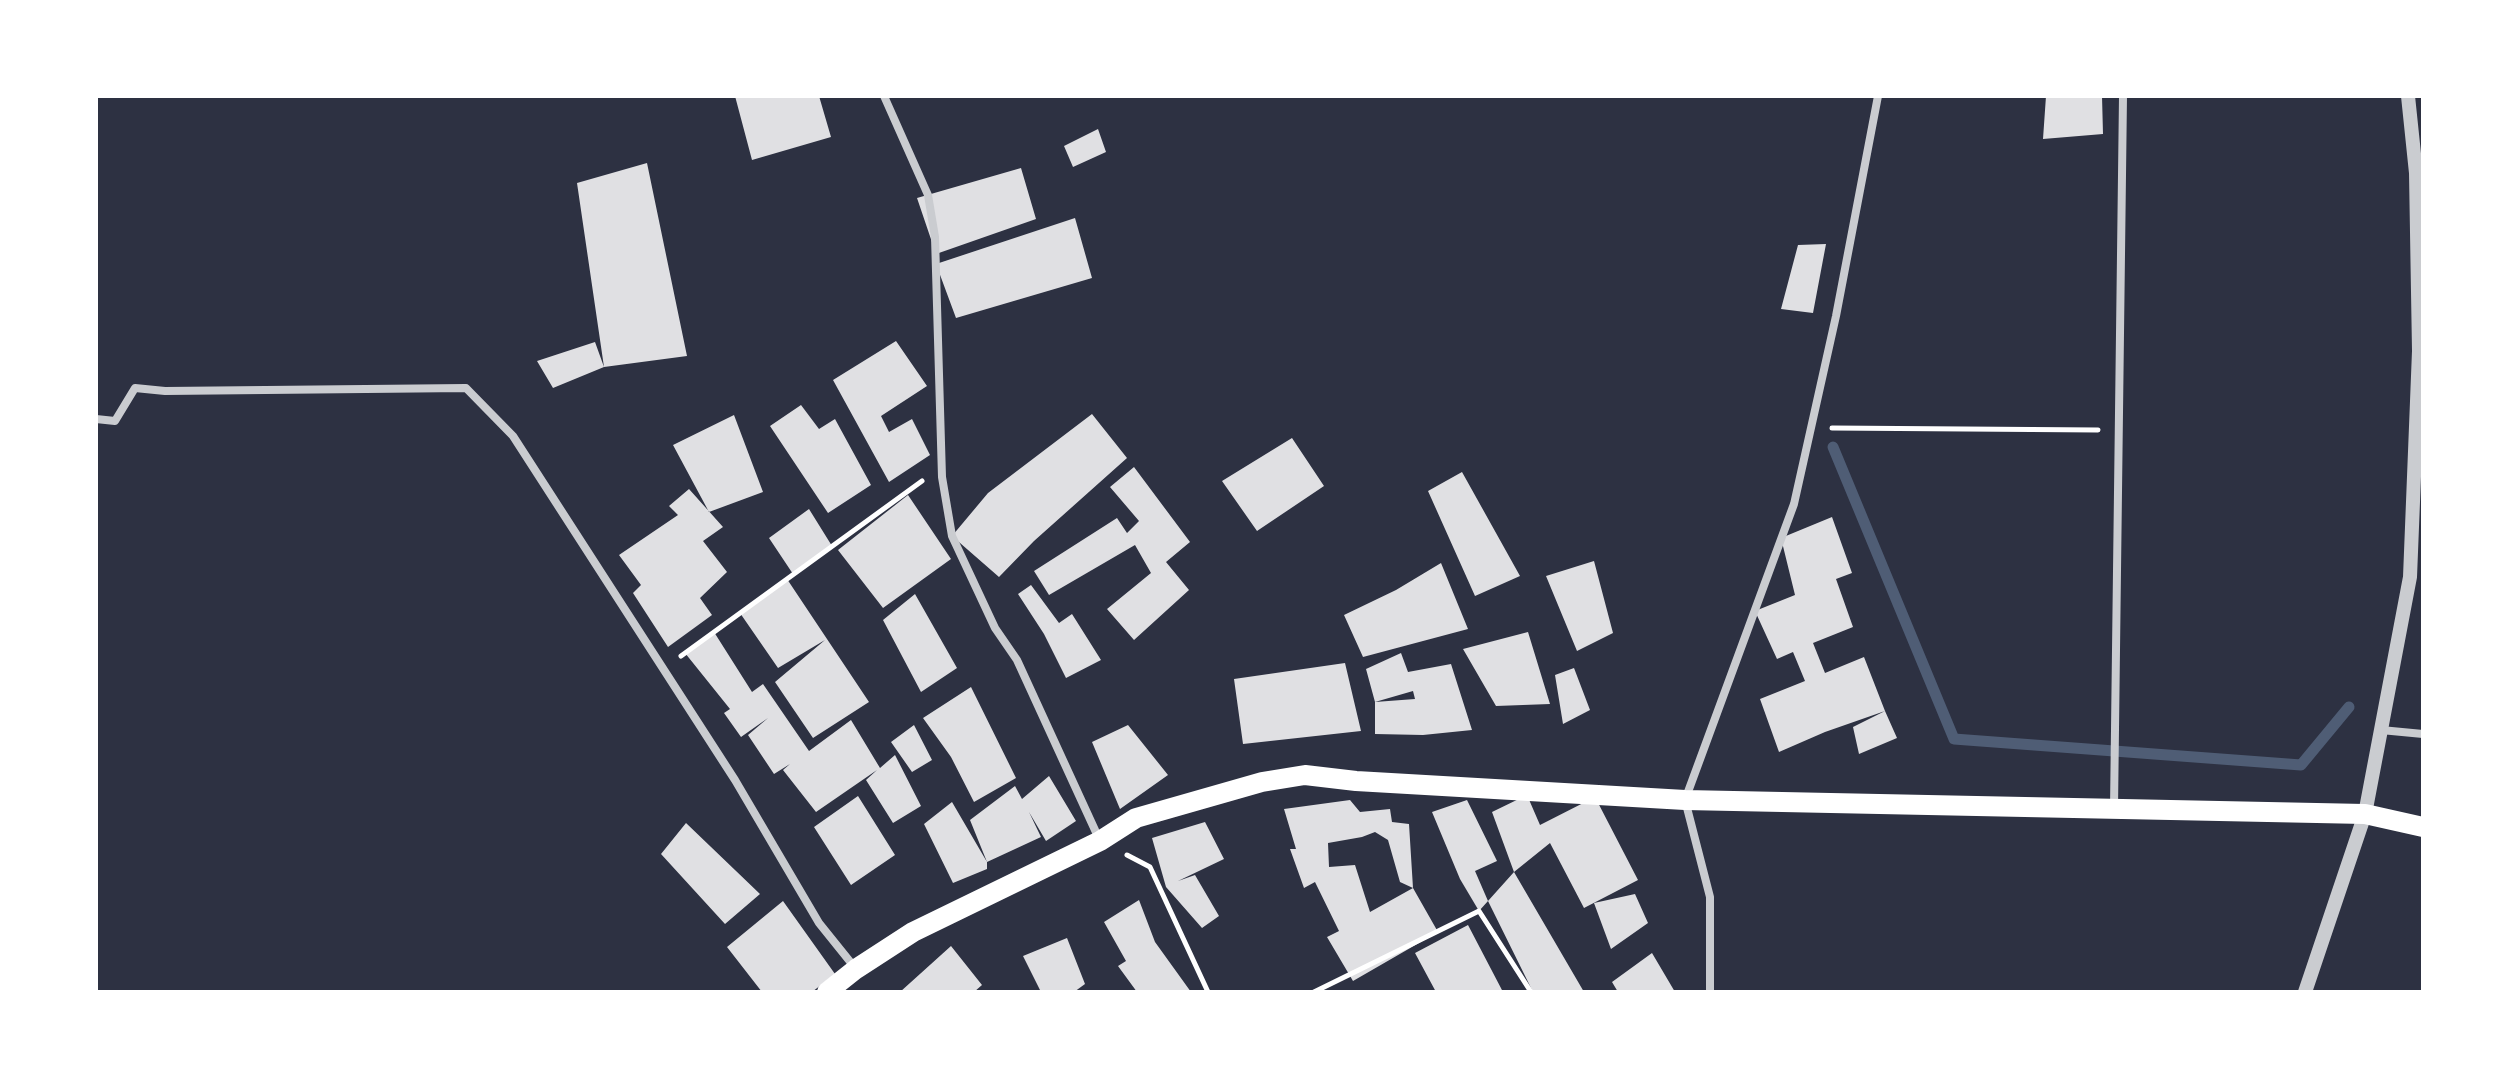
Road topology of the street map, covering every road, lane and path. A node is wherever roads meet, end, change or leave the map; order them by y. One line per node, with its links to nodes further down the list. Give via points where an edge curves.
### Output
1 (884, 96): 8 (street, via 928,195 935,237)
2 (1878, 96): 6 (street)
3 (2123, 96): 7 (street)
4 (2408, 96): 10 (street, via 2416,173 2419,351 2410,577)
5 (96, 419): 9 (street, via 115,421 135,388 466,388 513,436)
6 (1812, 428): 7 (path); 12 (street, via 1794,504)
7 (2119, 431): 13 (street)
8 (942, 467): 9 (path); 16 (street, via 952,536 995,628 1017,660)
9 (664, 669): 17 (street, via 819,923)
10 (2381, 730): 11 (street); 14 (street)
11 (2423, 734)
12 (1685, 800): 13 (main road); 16 (main road, via 1305,775 1136,818); 22 (street, via 1710,897)
13 (2114, 809): 14 (main road)
14 (2365, 814): 15 (main road); 23 (street)
15 (2423, 827)
16 (1100, 841): 17 (main road, via 913,932); 19 (path, via 1150,867)
17 (856, 969): 18 (main road)
18 (827, 992)
19 (1208, 992)
20 (1314, 992): 21 (path, via 1479,911)
21 (1531, 992)
22 (1710, 992)
23 (2305, 992)

